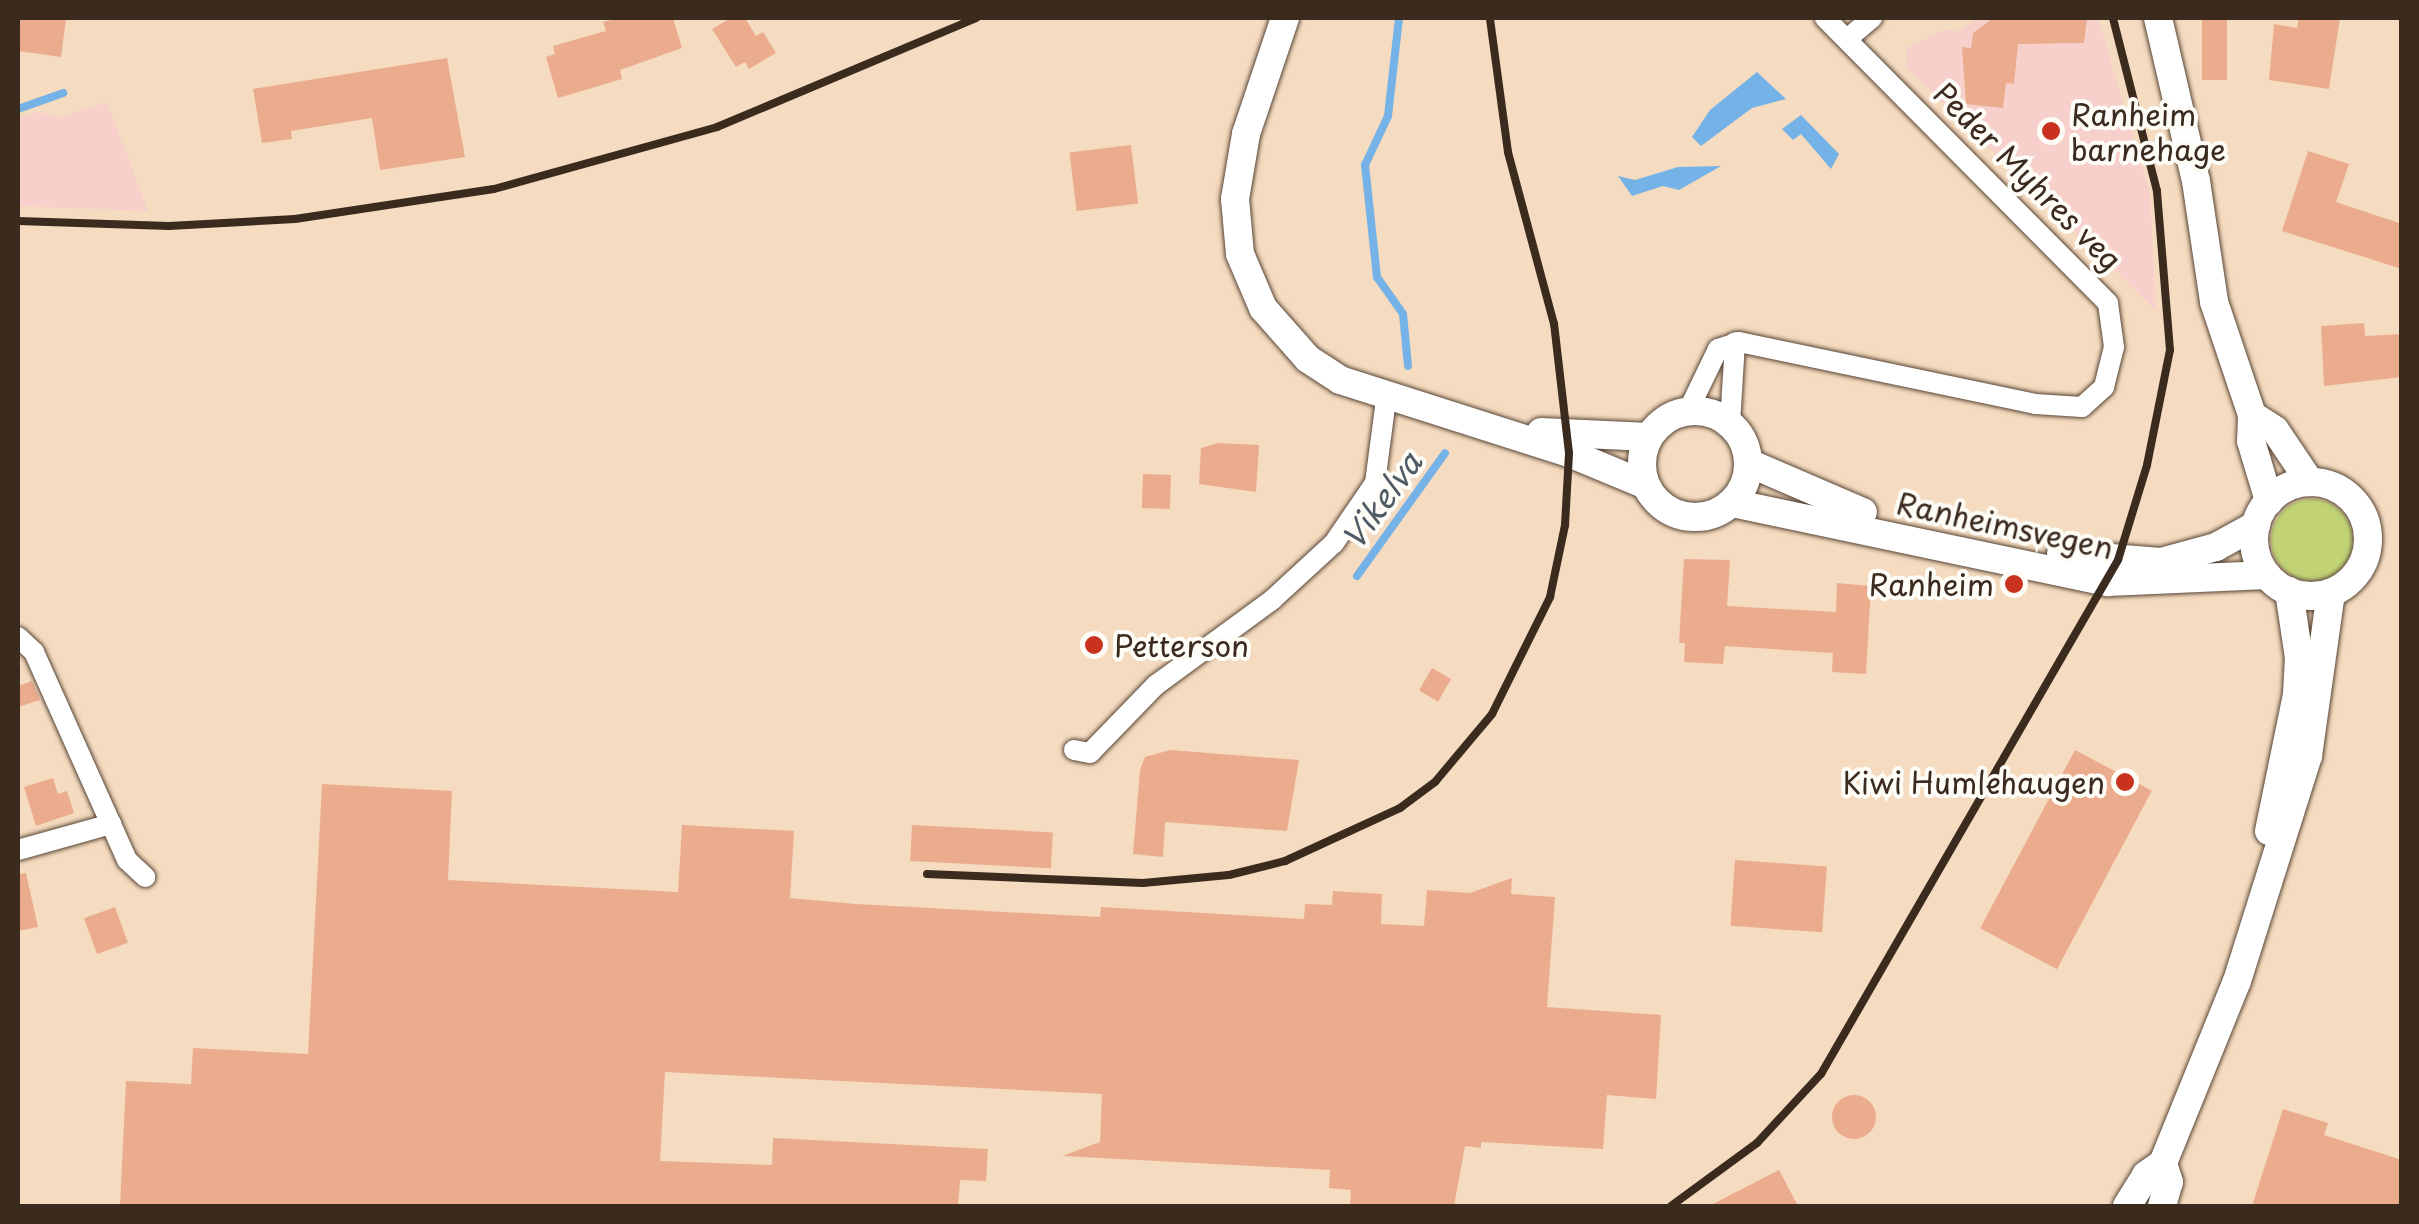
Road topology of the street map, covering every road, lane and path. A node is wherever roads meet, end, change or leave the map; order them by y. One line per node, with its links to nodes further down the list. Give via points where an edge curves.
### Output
1 (1285, 18): 7 (street, via 1246,134 1236,199 1240,254 1263,308 1308,360)
2 (1825, 18): 5 (street, Peder Myhres veg)
3 (1872, 18): 5 (street)
4 (2158, 18): 9 (street, via 2196,181 2214,302)
5 (1846, 39): 6 (street, Peder Myhres veg, via 2108,303 2114,347 2104,387 2082,407 2035,404)
6 (1735, 342): 8 (street, via 1718,348); 11 (street)
7 (1392, 400): 10 (street); 21 (street, via 1375,483 1334,543 1272,600 1156,685 1090,754)
8 (1688, 411): 11 (street); 12 (street, via 1665,420)
9 (2252, 416): 14 (street, via 2275,430); 17 (street)
10 (1482, 424): 12 (street, via 1569,436); 15 (street)
11 (1730, 424): 13 (street)
12 (1649, 437): 15 (street, via 1642,461)
13 (1749, 463): 16 (street); 17 (street, Ranheimsvegen, via 1837,506 2116,562 2184,557)
14 (2310, 482): 17 (street); 19 (street, via 2341,490 2368,528 2357,574)
15 (1646, 485): 16 (street, via 1661,505 1684,517 1710,516)
16 (1732, 503): 18 (street, Ranheimsvegen, via 2108,582)
17 (2262, 513): 18 (street, via 2256,551)
18 (2278, 583): 19 (street); 24 (street, via 2299,658 2268,835)
19 (2331, 592): 24 (street, via 2308,756)
20 (18, 638): 22 (street, via 34,652)
21 (1074, 750)
22 (111, 824): 23 (street); 25 (street, via 128,860)
23 (18, 850)
24 (2271, 857): 26 (street, via 2214,1047)
25 (145, 877)
26 (2164, 1163): 27 (street, via 2146,1175); 28 (street, via 2169,1182)
27 (2127, 1206)
28 (2162, 1206)

